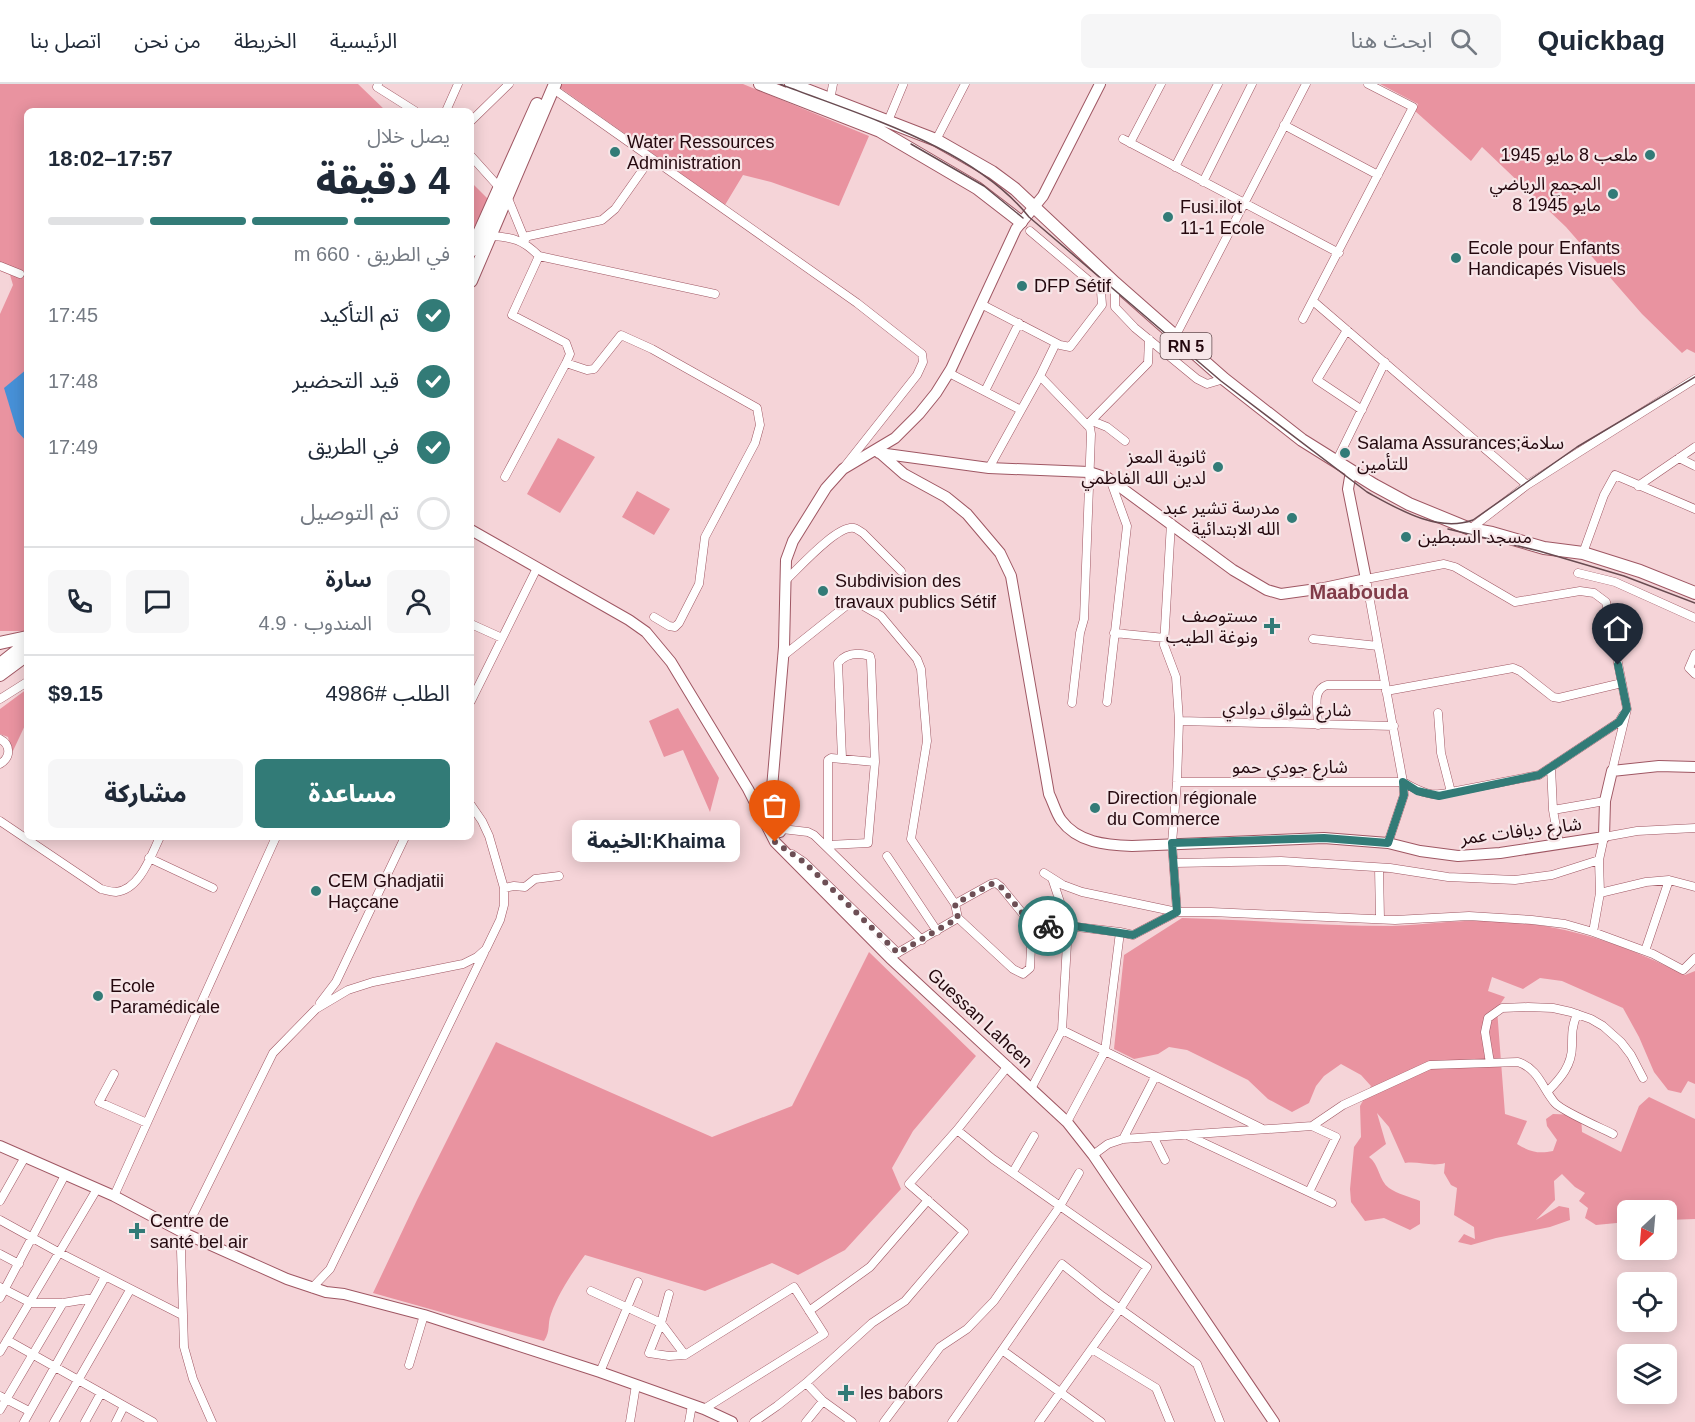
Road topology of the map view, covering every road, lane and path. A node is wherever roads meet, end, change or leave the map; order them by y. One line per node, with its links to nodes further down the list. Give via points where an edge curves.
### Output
1 (458, 84): 18 (street)
2 (509, 84): 19 (street)
3 (760, 84): 31 (main road, via 880,131 976,188)
4 (792, 84): 16 (main road, RN 5)
5 (833, 84): 16 (street)
6 (902, 84): 20 (street)
7 (965, 84): 22 (street)
8 (1100, 84): 30 (street)
9 (1161, 84): 25 (street, via 1127,141)
10 (1218, 84): 25 (street)
11 (1252, 84): 27 (street)
12 (1306, 84): 21 (street)
13 (1368, 84): 26 (street, via 1413,107)
14 (378, 85): 17 (street)
15 (551, 85): 23 (street); 28 (main road)
16 (830, 100): 20 (main road, RN 5)
17 (412, 108)
18 (447, 108)
19 (474, 118)
20 (888, 121): 22 (main road, RN 5)
21 (1284, 125): 26 (street); 29 (street)
22 (936, 140): 30 (main road, RN 5, via 992,172)
23 (651, 158): 33 (street, via 615,209 602,220); 67 (street, via 857,303 922,354 917,375)
24 (474, 159): 28 (street)
25 (1174, 166): 27 (street)
26 (1378, 175): 35 (street)
27 (1203, 182): 29 (street)
28 (503, 188): 32 (main road); 33 (street); 34 (main road)
29 (1243, 203): 35 (street); 47 (street)
30 (1034, 206): 31 (street); 40 (main road, RN 5)
31 (1026, 226): 43 (street, via 1016,230); 49 (street, via 1101,291 1102,305 1070,347)
32 (490, 236): 33 (street); 39 (main road)
33 (526, 240): 36 (street)
34 (474, 246)
35 (1339, 253): 42 (street)
36 (540, 256): 41 (street); 51 (street, via 512,315 566,342 570,354)
37 (0, 266): 38 (street)
38 (20, 274)
39 (474, 274)
40 (1115, 283): 47 (main road, RN 5); 48 (street, via 1115,307)
41 (715, 294)
42 (1313, 301): 44 (street); 46 (street)
43 (981, 304): 45 (street); 52 (street)
44 (1303, 319)
45 (1019, 323): 49 (street); 56 (street)
46 (1347, 330): 50 (street); 58 (street, via 1317,380)
47 (1175, 337): 54 (main road, RN 5)
48 (1149, 339): 54 (street, via 1197,379 1207,384); 59 (street, via 1148,363)
49 (1056, 342): 53 (street)
50 (1385, 362): 58 (street); 73 (street)
51 (566, 363): 70 (street); 87 (street, via 594,369 621,335 757,408 760,425 755,443 705,537 699,584 675,627)
52 (949, 373): 56 (street); 62 (street, via 919,414)
53 (1040, 376): 57 (street); 59 (street)
54 (1224, 379): 64 (main road, RN 5)
55 (1695, 379): 73 (street)
56 (985, 392): 57 (street)
57 (1021, 410): 66 (street)
58 (1362, 410): 64 (street)
59 (1090, 423): 60 (street, via 1107,427); 69 (street)
60 (1125, 441)
61 (1695, 447): 63 (street)
62 (875, 453): 66 (street); 67 (street); 141 (street, شارع ديافات عمر, via 946,497 967,514 1000,553 1011,576 1049,794 1060,819 1070,830 1094,842)
63 (1678, 458): 65 (street); 74 (street)
64 (1336, 462): 68 (main road, RN 5)
65 (1695, 466)
66 (989, 468): 69 (street)
67 (843, 469): 85 (street, via 826,488 794,541 786,560)
68 (1351, 471): 72 (main road, RN 5); 75 (street)
69 (1089, 472): 71 (street); 112 (street, via 1084,619)
70 (505, 477)
71 (1108, 478): 77 (street); 90 (street, via 1127,526)
72 (1374, 485): 75 (street, via 1362,482); 78 (main road, RN 5)
73 (1527, 485): 78 (street)
74 (1638, 486): 76 (street); 80 (street, via 1615,475)
75 (1348, 489): 84 (street)
76 (1695, 509)
77 (1172, 523): 84 (street, via 1233,570 1281,594); 93 (street)
78 (1470, 529): 80 (main road, RN 5, via 1544,548)
79 (474, 533): 81 (street, Guessan Lahcen)
80 (1583, 553): 86 (main road, RN 5)
81 (537, 568): 92 (street); 134 (street, Guessan Lahcen, via 646,632 670,662 727,753)
82 (901, 571): 85 (street, via 855,528 833,537)
83 (1578, 573): 88 (street, via 1615,582)
84 (1366, 579): 97 (street); 106 (street, via 1444,564 1515,602 1580,591 1594,593 1606,602)
85 (786, 580): 102 (street)
86 (1695, 593)
87 (654, 617)
88 (1695, 618)
89 (474, 625): 92 (street)
90 (1114, 633): 93 (street); 111 (street)
91 (24, 638): 95 (main road)
92 (502, 638): 109 (street)
93 (1165, 638): 115 (street, via 1176,677)
94 (1313, 639): 97 (street)
95 (0, 643)
96 (24, 646): 100 (main road)
97 (1378, 646): 108 (street)
98 (24, 653): 100 (main road)
99 (1695, 654): 105 (street, via 1689,668)
100 (5, 655): 103 (main road)
101 (24, 655): 104 (main road)
102 (783, 656): 133 (street, via 772,788 774,800 784,815); 158 (street, via 847,605 860,604 881,616 917,659 925,694 927,741 911,839)
103 (0, 664)
104 (0, 675)
105 (1695, 675)
106 (1622, 683): 108 (street, via 1559,698 1513,668); 113 (street)
107 (24, 684): 110 (street)
108 (1386, 688): 116 (street, via 1320,687); 117 (street)
109 (474, 696)
110 (0, 699)
111 (1107, 702)
112 (1072, 703)
113 (1627, 709): 122 (street, via 1619,722); 124 (street)
114 (1438, 713): 127 (street, via 1441,753)
115 (1179, 721): 116 (street, شارع شواق دوادي); 125 (street)
116 (1318, 724): 117 (street, شارع شواق دوادي)
117 (1395, 726): 126 (street)
118 (0, 739): 121 (street, via 9,751)
119 (842, 758): 120 (street); 120 (street, via 838,663 849,654 864,654 871,660); 144 (street, via 831,758 827,764)
120 (875, 762): 144 (street, via 868,843)
121 (0, 764)
122 (1551, 767): 127 (street, via 1527,778); 130 (street)
123 (1695, 767): 124 (street)
124 (1612, 771): 128 (street)
125 (1177, 782): 126 (street, شارع جودي حمو); 141 (street)
126 (1403, 782): 127 (street, via 1426,794 1439,796); 142 (street, via 1404,795)
127 (1451, 792)
128 (1605, 801): 130 (street); 136 (street)
129 (474, 809): 156 (street, via 489,836)
130 (1553, 810): 143 (street)
131 (0, 821): 135 (street)
132 (1695, 828): 136 (street, شارع ديافات عمر)
133 (782, 829): 134 (street); 144 (street, via 808,832)
134 (771, 833): 170 (street, Guessan Lahcen, via 779,846)
135 (24, 837)
136 (1604, 837): 143 (street, شارع ديافات عمر); 147 (street)
137 (28, 840): 146 (street, via 101,890 116,892 130,886)
138 (158, 840): 146 (street)
139 (275, 840): 184 (street)
140 (404, 840): 172 (street, via 336,982)
141 (1172, 843): 142 (street, شارع ديافات عمر, via 1324,838); 148 (street)
142 (1388, 843): 143 (street, شارع ديافات عمر, via 1458,856)
143 (1559, 844)
144 (826, 845): 167 (street)
145 (887, 856): 164 (street)
146 (149, 858): 155 (street)
147 (1599, 860): 149 (street, via 1552,875 1515,880 1448,878); 157 (street)
148 (1174, 863): 149 (street, via 1281,861); 159 (street)
149 (1378, 868): 161 (street)
150 (1044, 873): 152 (street)
151 (559, 876): 156 (street, via 535,879 525,887)
152 (1052, 878): 159 (street, via 1082,892); 163 (street)
153 (1669, 880): 154 (street); 157 (street); 169 (street)
154 (1695, 887)
155 (213, 888)
156 (504, 888): 168 (street, via 500,920)
157 (1600, 893): 166 (street)
158 (955, 904): 160 (street); 162 (street, via 996,884)
159 (1177, 912): 161 (street); 165 (street, via 1133,935)
160 (958, 918): 162 (street, via 1012,969 1023,974 1030,968); 164 (street)
161 (1380, 919): 166 (street, via 1470,916 1565,924)
162 (1032, 925): 163 (street)
163 (1068, 926): 165 (street); 174 (street)
164 (937, 931): 167 (street)
165 (1120, 932): 175 (street)
166 (1593, 932): 169 (street)
167 (922, 939): 170 (street)
168 (486, 949): 172 (street, via 462,964 348,990); 216 (street, via 330,1269)
169 (1645, 951): 171 (street, via 1683,970)
170 (894, 955): 177 (street, Guessan Lahcen)
171 (1695, 958)
172 (316, 1009): 208 (street, via 273,1053)
173 (1577, 1014): 176 (street, via 1553,1008 1502,1008 1485,1024); 180 (street, via 1603,1026 1621,1042); 182 (street, via 1570,1034 1572,1048 1566,1070)
174 (1062, 1030): 175 (street); 181 (street)
175 (1105, 1051): 179 (street); 183 (street)
176 (1490, 1063): 182 (street, via 1528,1065); 185 (street, via 1421,1068 1343,1105)
177 (1008, 1066): 181 (street, Guessan Lahcen); 187 (street)
178 (114, 1074): 184 (street, via 99,1102)
179 (1155, 1077): 186 (street); 192 (street)
180 (1642, 1078)
181 (1031, 1089): 183 (street, Guessan Lahcen)
182 (1548, 1091): 188 (street, via 1556,1104)
183 (1067, 1122): 194 (street, Guessan Lahcen)
184 (147, 1123): 202 (street)
185 (1312, 1126): 186 (street); 201 (street, via 1336,1137)
186 (1263, 1128): 189 (street)
187 (957, 1130): 197 (street); 203 (street, via 909,1184)
188 (1613, 1134)
189 (1188, 1135): 191 (street); 201 (street)
190 (1034, 1136): 197 (street)
191 (1154, 1138): 192 (street); 196 (street)
192 (1123, 1139): 194 (street)
193 (0, 1146): 195 (street)
194 (1093, 1155): 269 (street, Guessan Lahcen)
195 (25, 1157): 199 (street); 204 (street)
196 (1165, 1160)
197 (1012, 1172): 206 (street)
198 (1079, 1173): 206 (street)
199 (65, 1175): 200 (street); 209 (street)
200 (97, 1189): 202 (street); 210 (street)
201 (1309, 1192): 205 (street)
202 (114, 1196): 208 (street)
203 (928, 1200): 226 (street, via 870,1267); 240 (street, via 964,1232 905,1301 872,1323)
204 (0, 1201)
205 (1332, 1203)
206 (1060, 1206): 225 (street, via 1147,1267); 263 (street, via 994,1301 967,1329 940,1347)
207 (0, 1220): 209 (street)
208 (184, 1233): 216 (street); 227 (street, via 180,1250)
209 (33, 1238): 210 (street); 212 (street)
210 (58, 1252): 213 (street); 222 (street)
211 (0, 1254): 212 (street)
212 (19, 1264): 215 (street)
213 (105, 1277): 217 (street); 221 (street)
214 (638, 1282): 224 (street)
215 (2, 1288): 220 (street); 222 (street)
216 (312, 1288): 228 (street)
217 (130, 1290): 227 (street); 239 (street)
218 (591, 1291): 224 (street)
219 (669, 1294): 229 (street)
220 (0, 1298)
221 (93, 1298): 223 (street); 237 (street)
222 (31, 1303): 223 (street); 230 (street)
223 (63, 1303): 234 (street)
224 (627, 1308): 229 (street); 238 (street)
225 (1120, 1309): 231 (street); 232 (street, via 1062,1264); 268 (street, via 1197,1364)
226 (809, 1311): 235 (street, via 794,1287); 248 (street, via 824,1334)
227 (182, 1315): 256 (street, via 187,1358)
228 (424, 1315): 236 (street); 238 (street)
229 (661, 1323): 235 (street); 235 (street, via 650,1353)
230 (7, 1340): 233 (street); 234 (street)
231 (1092, 1348): 243 (street); 267 (street, via 1156,1388)
232 (1002, 1350): 243 (street); 264 (street)
233 (0, 1352)
234 (32, 1354): 237 (street); 244 (street)
235 (685, 1355)
236 (409, 1365)
237 (54, 1366): 239 (street); 250 (street)
238 (600, 1372): 241 (street)
239 (79, 1380): 242 (street); 252 (street)
240 (806, 1383): 245 (street); 260 (street)
241 (636, 1384): 246 (street); 257 (street)
242 (101, 1393): 247 (street); 253 (street)
243 (1060, 1393): 265 (street); 266 (street)
244 (3, 1397): 249 (street); 250 (street)
245 (823, 1401): 261 (street); 262 (street)
246 (692, 1405): 248 (street); 258 (street)
247 (124, 1406): 254 (street); 255 (street)
248 (704, 1409): 259 (street)
249 (0, 1410)
250 (29, 1411): 251 (street)
251 (24, 1422)
252 (54, 1422)
253 (85, 1422)
254 (116, 1422)
255 (152, 1422)
256 (212, 1422)
257 (630, 1422)
258 (689, 1422)
259 (732, 1422)
260 (754, 1422)
261 (807, 1422)
262 (852, 1422)
263 (884, 1422)
264 (952, 1422)
265 (1039, 1422)
266 (1101, 1422)
267 (1170, 1422)
268 (1220, 1422)
269 (1274, 1422)

